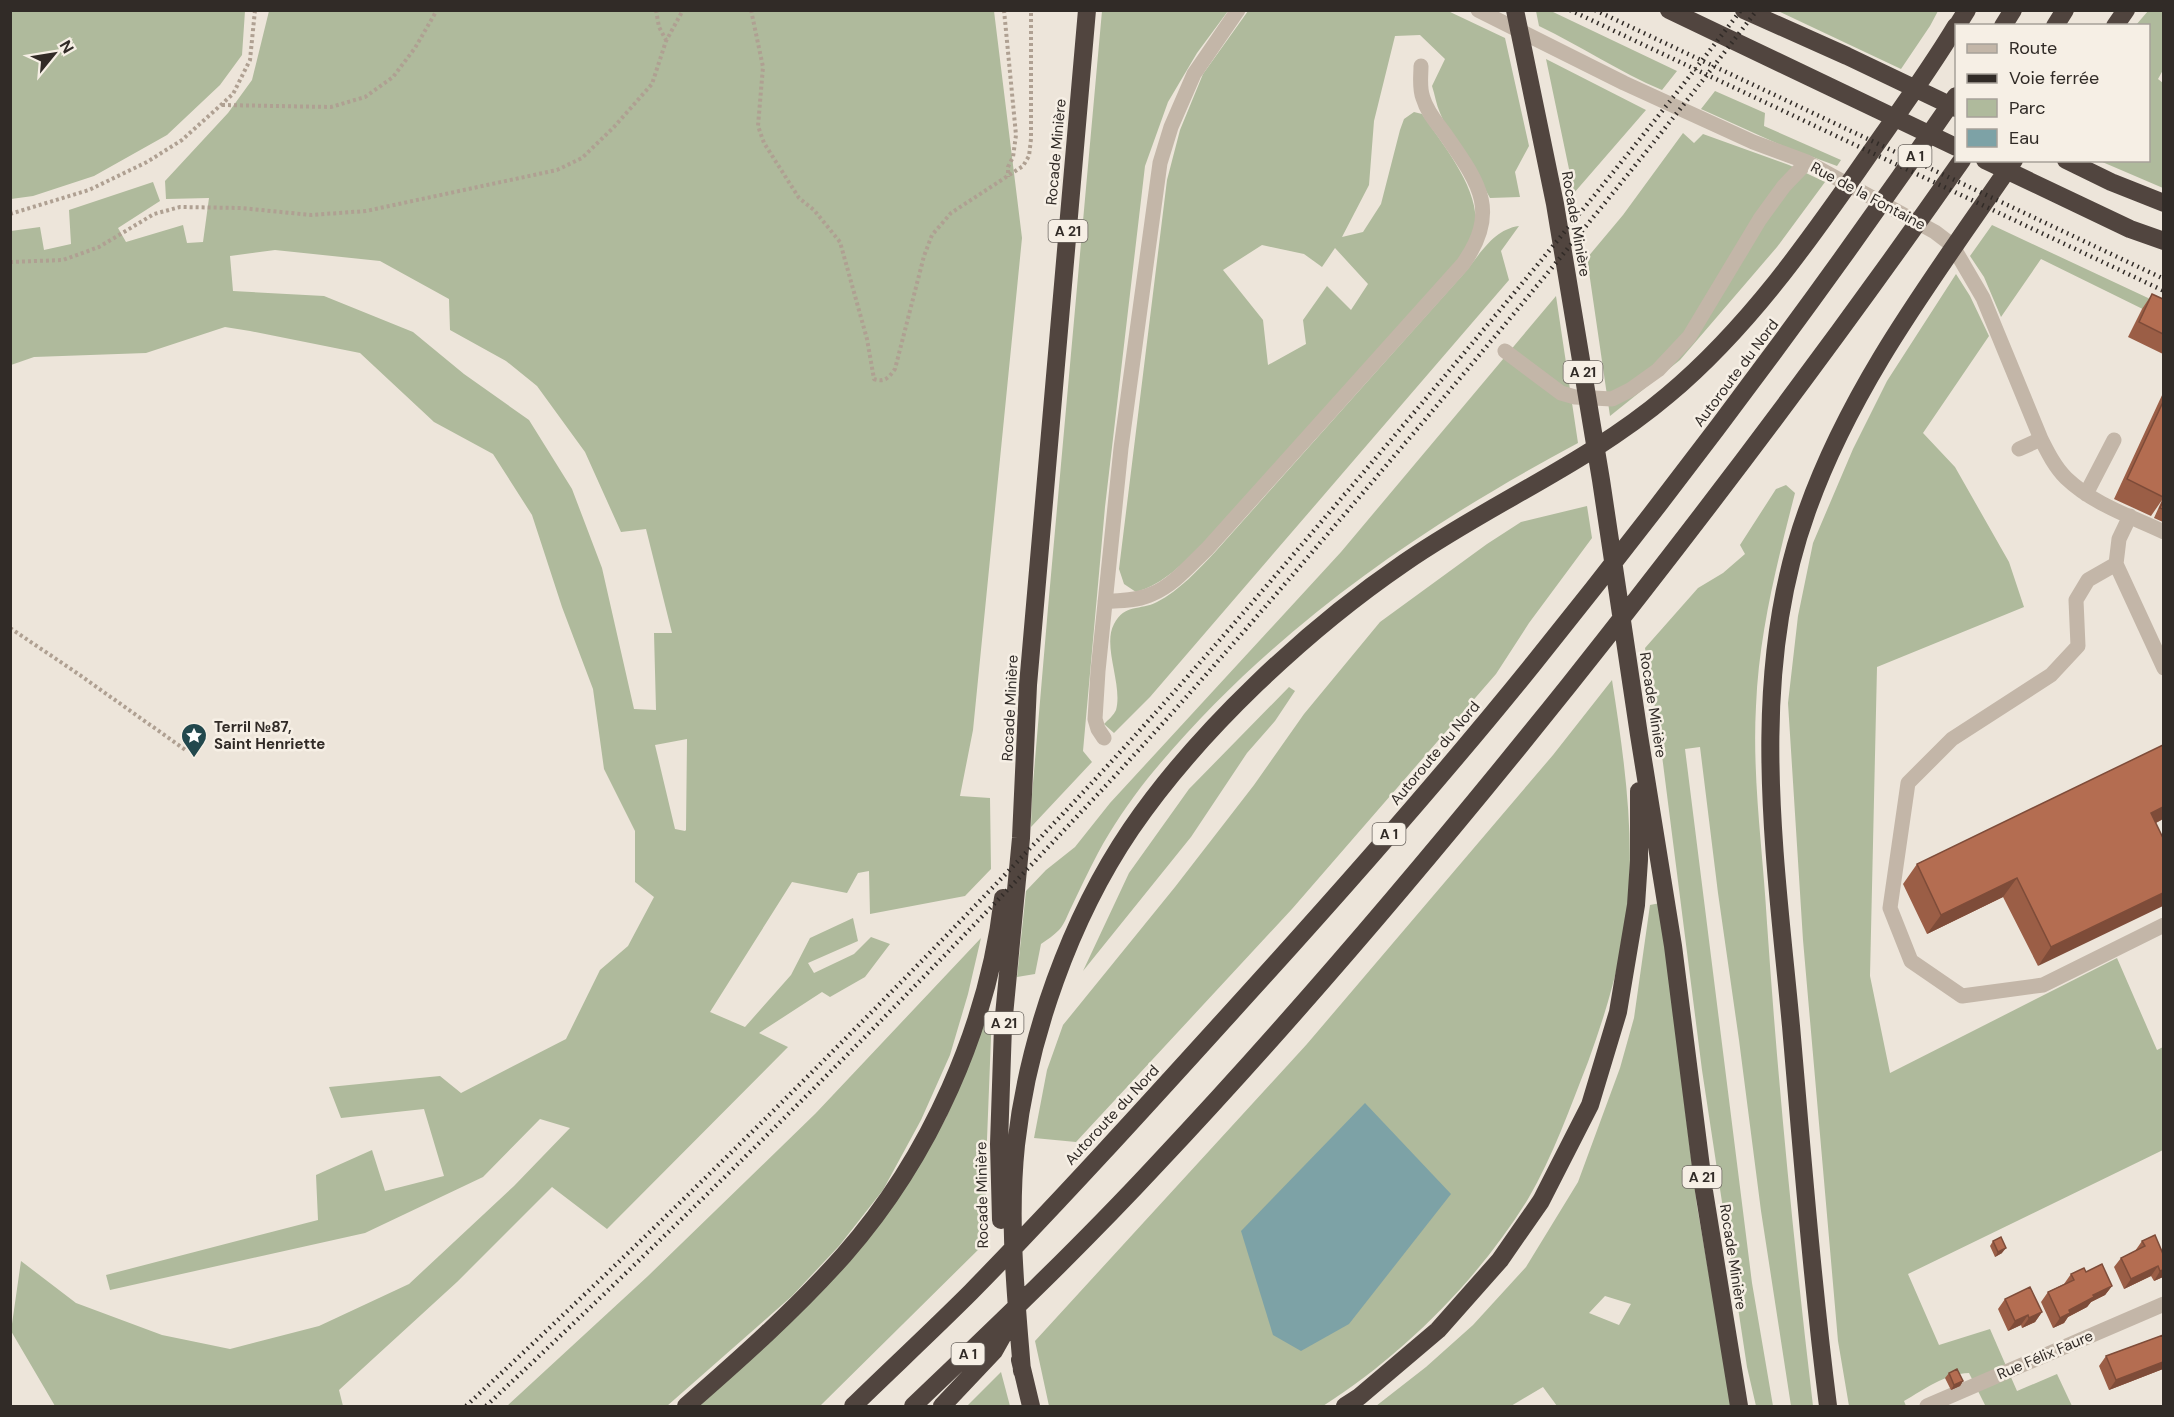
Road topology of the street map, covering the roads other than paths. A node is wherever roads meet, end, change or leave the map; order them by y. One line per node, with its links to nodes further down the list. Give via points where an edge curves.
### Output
1 (1086, 10): 41 (highway, Rocade Minière / A 21)
2 (1238, 10): 37 (street, via 1194,74 1160,164 1121,448)
3 (1478, 10): 22 (street, Rue de la Fontaine, via 1624,83 1753,142)
4 (1515, 10): 39 (highway, Rocade Minière / A 21, via 1557,215)
5 (1669, 10): 21 (highway)
6 (1744, 10): 20 (highway)
7 (1966, 10): 12 (highway)
8 (2013, 10): 13 (highway)
9 (2065, 10): 14 (highway)
10 (2110, 10): 15 (highway)
11 (2126, 10): 16 (highway)
12 (1958, 24)
13 (2004, 24)
14 (2056, 24)
15 (2102, 24)
16 (2116, 24)
17 (1954, 30): 43 (highway, via 1796,257 1697,370 1622,430 1452,531 1364,592 1289,655 1175,772 1128,833 1081,920 1042,1021)
18 (1421, 66): 37 (street, via 1420,87 1428,111 1482,199 1482,228 1473,250 1207,549 1151,595)
19 (1955, 97): 47 (highway, Autoroute du Nord / A 1, via 1726,417 1512,690 1336,896 1185,1063 979,1284)
20 (1955, 108)
21 (1955, 147)
22 (1807, 162): 29 (street, via 1760,219 1689,337 1658,370 1630,390 1612,399 1562,393); 30 (street, Rue de la Fontaine, via 1952,244 1983,298)
23 (1961, 162): 44 (highway, A 1, via 1797,391 1680,546 1445,839 1156,1165)
24 (1989, 162): 28 (highway)
25 (2013, 162): 53 (highway, via 1877,362 1836,437 1794,550 1778,630 1770,744 1775,847 1800,1143)
26 (2070, 162): 27 (highway)
27 (2163, 203)
28 (2163, 241)
29 (1505, 351)
30 (2041, 439): 32 (street); 33 (street, Rue de la Fontaine, via 2065,477)
31 (2114, 440): 33 (street)
32 (2019, 450)
33 (2086, 495): 34 (street, Rue de la Fontaine)
34 (2130, 516): 35 (street, Rue de la Fontaine); 36 (street, via 2119,539)
35 (2163, 531)
36 (2116, 564): 38 (street); 42 (street, via 2088,580 2076,600 2078,645 2051,675 1952,739 1908,783 1890,908 1911,961 1962,996 2043,985)
37 (1106, 602): 40 (street, via 1095,719)
38 (2163, 668)
39 (1639, 735): 51 (highway, via 1636,905 1618,1012 1590,1105 1541,1201 1500,1260 1438,1330); 52 (highway, Rocade Minière / A 21)
40 (1104, 738)
41 (1015, 844): 43 (highway, Rocade Minière / A 21, via 1003,1026); 46 (highway, via 981,1002 964,1053 944,1100 900,1179 845,1253 800,1303)
42 (2163, 925)
43 (1007, 1144): 50 (highway, via 1022,1371)
44 (1022, 1302): 48 (highway, A 1); 49 (highway, via 994,1352)
45 (2163, 1304): 54 (street, Rue Félix Faure)
46 (686, 1407)
47 (853, 1407)
48 (913, 1407)
49 (942, 1407)
50 (1031, 1407)
51 (1345, 1407)
52 (1739, 1407)
53 (1828, 1407)
54 (1927, 1407)

